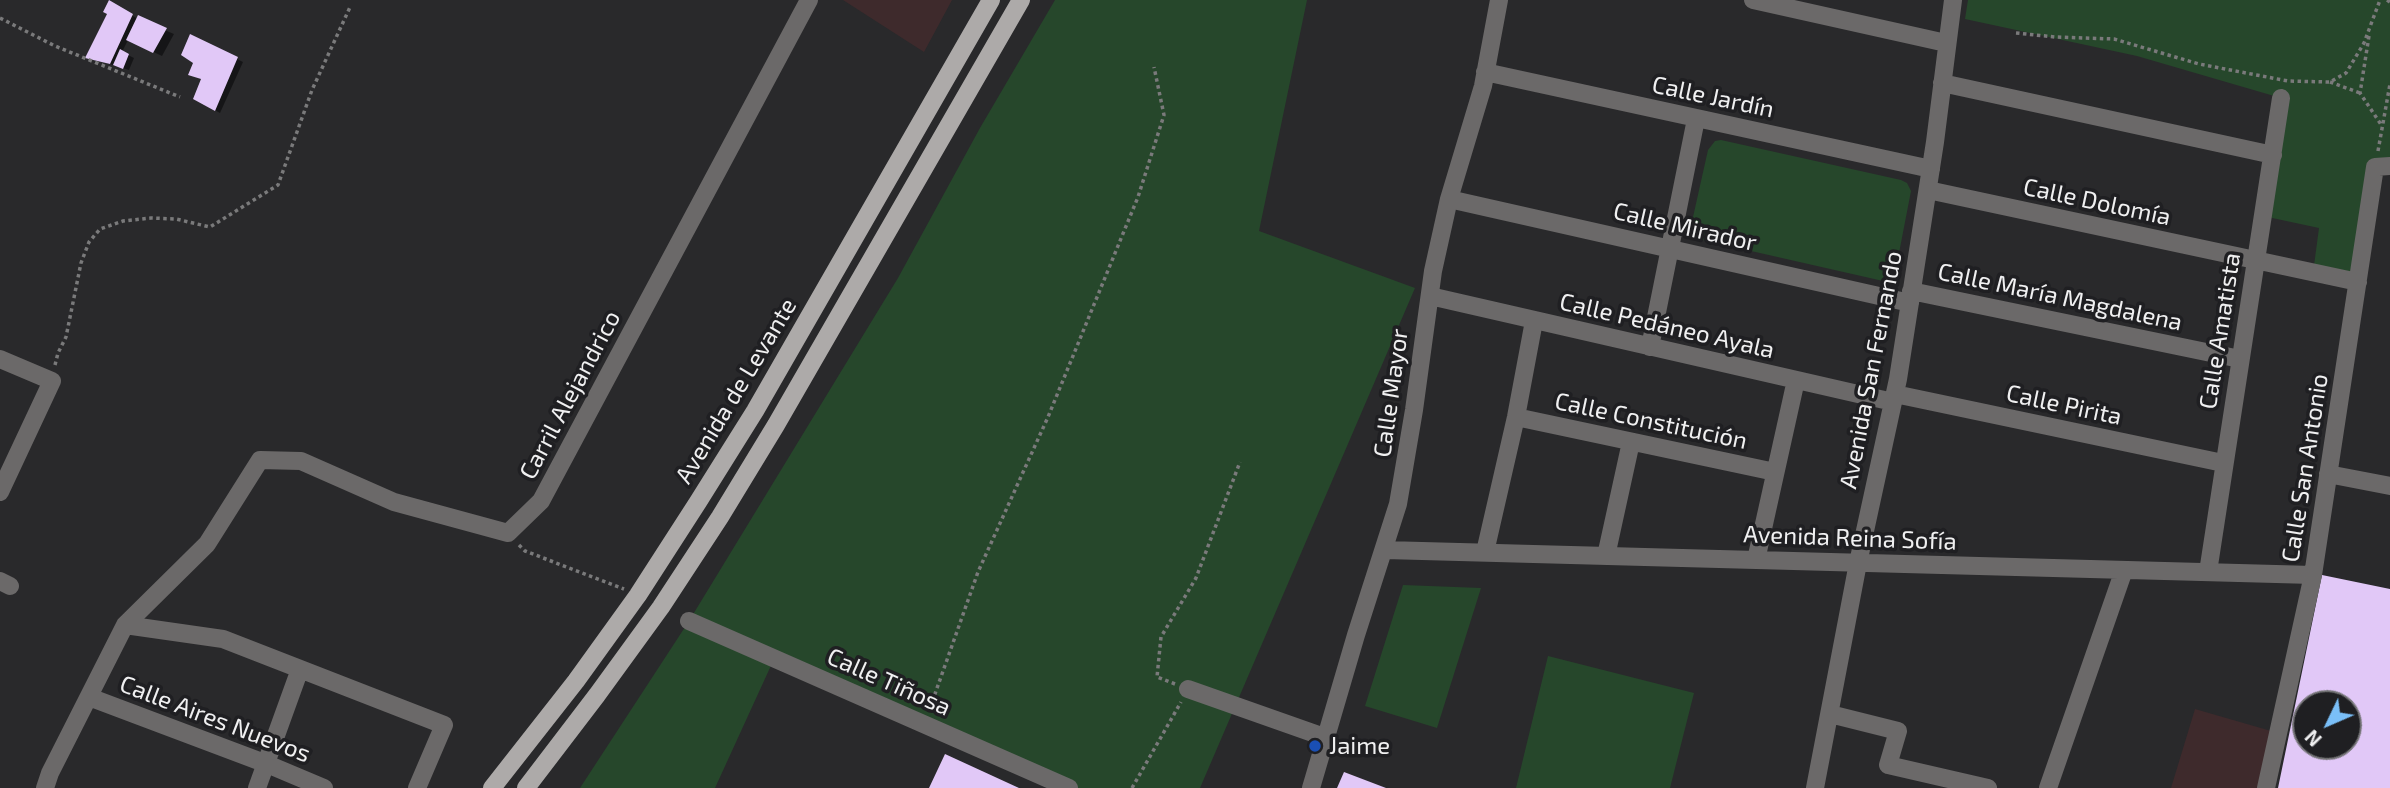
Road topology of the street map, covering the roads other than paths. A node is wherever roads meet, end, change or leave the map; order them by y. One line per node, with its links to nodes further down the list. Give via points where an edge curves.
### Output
1 (809, 0): 44 (street, Carril Alejandrico, via 541,501 508,533 394,502 301,461 260,460 207,544)
2 (991, 0): 56 (main road, Avenida de Levante, via 755,411 638,595)
3 (1021, 0): 57 (main road, Avenida de Levante, via 727,505 661,607)
4 (1499, 0): 8 (street, Calle Mayor)
5 (1753, 0): 7 (street)
6 (1952, 0): 7 (street, Avenida San Fernando)
7 (1946, 43): 9 (street, Avenida San Fernando)
8 (1485, 72): 11 (street, Calle Jardín); 16 (street, Calle Mayor)
9 (1942, 83): 12 (street); 14 (street, Avenida San Fernando)
10 (2281, 98): 12 (street, Calle Amatista)
11 (1696, 119): 14 (street, Calle Jardín); 17 (street)
12 (2273, 155): 18 (street, Calle Amatista)
13 (2383, 166): 19 (street, Calle San Antonio)
14 (1931, 169): 15 (street, Avenida San Fernando)
15 (1927, 190): 18 (street, Calle Dolomía); 21 (street, Avenida San Fernando)
16 (1450, 199): 17 (street, Calle Mirador); 20 (street, Calle Mayor)
17 (1669, 249): 21 (street, Calle Mirador); 23 (street)
18 (2256, 261): 19 (street, Calle Dolomía); 25 (street, Calle Amatista)
19 (2358, 282): 32 (street, Calle San Antonio)
20 (1430, 296): 22 (street, Calle Pedáneo Ayala); 35 (street, Calle Mayor, via 1402,483)
21 (1910, 297): 25 (street, Calle María Magdalena); 27 (street, Avenida San Fernando)
22 (1534, 321): 23 (street, Calle Pedáneo Ayala); 28 (street)
23 (1650, 347): 26 (street, Calle Pedáneo Ayala)
24 (0, 359): 34 (street, via 52,381)
25 (2240, 359): 30 (street, Calle Amatista)
26 (1796, 380): 27 (street, Calle Pedáneo Ayala); 31 (street)
27 (1894, 398): 30 (street, Calle Pirita); 39 (street, Avenida San Fernando)
28 (1516, 417): 29 (street, Calle Constitución); 36 (street)
29 (1631, 442): 31 (street, Calle Constitución); 37 (street)
30 (2223, 464): 41 (street, Calle Amatista)
31 (1776, 472): 38 (street)
32 (2328, 474): 33 (street); 42 (street, Calle San Antonio)
33 (2390, 486)
34 (0, 492)
35 (1385, 550): 36 (street, Avenida Reina Sofía); 49 (street, Calle Mayor)
36 (1485, 552): 37 (street, Avenida Reina Sofía)
37 (1606, 556): 38 (street, Avenida Reina Sofía)
38 (1756, 560): 39 (street, Avenida Reina Sofía)
39 (1858, 563): 40 (street, Avenida Reina Sofía); 48 (street, Avenida San Fernando)
40 (2124, 570): 41 (street, Avenida Reina Sofía); 61 (street)
41 (2208, 572): 42 (street, Avenida Reina Sofía)
42 (2314, 575): 62 (street, Calle San Antonio)
43 (689, 621): 51 (street, Calle Tiñosa)
44 (125, 625): 45 (street, via 223,639); 47 (street)
45 (300, 669): 50 (street); 55 (street, via 444,725)
46 (1188, 689): 49 (street)
47 (89, 697): 50 (street, Calle Aires Nuevos); 52 (street)
48 (1830, 714): 59 (street, Avenida San Fernando); 60 (street, via 1898,731 1888,765)
49 (1327, 738): 58 (street, Calle Mayor)
50 (267, 764): 53 (street); 54 (street, Calle Aires Nuevos)
51 (1061, 786)
52 (45, 788)
53 (257, 788)
54 (324, 788)
55 (417, 788)
56 (492, 788)
57 (526, 788)
58 (1311, 788)
59 (1815, 788)
60 (1988, 788)
61 (2048, 788)
62 (2266, 788)

